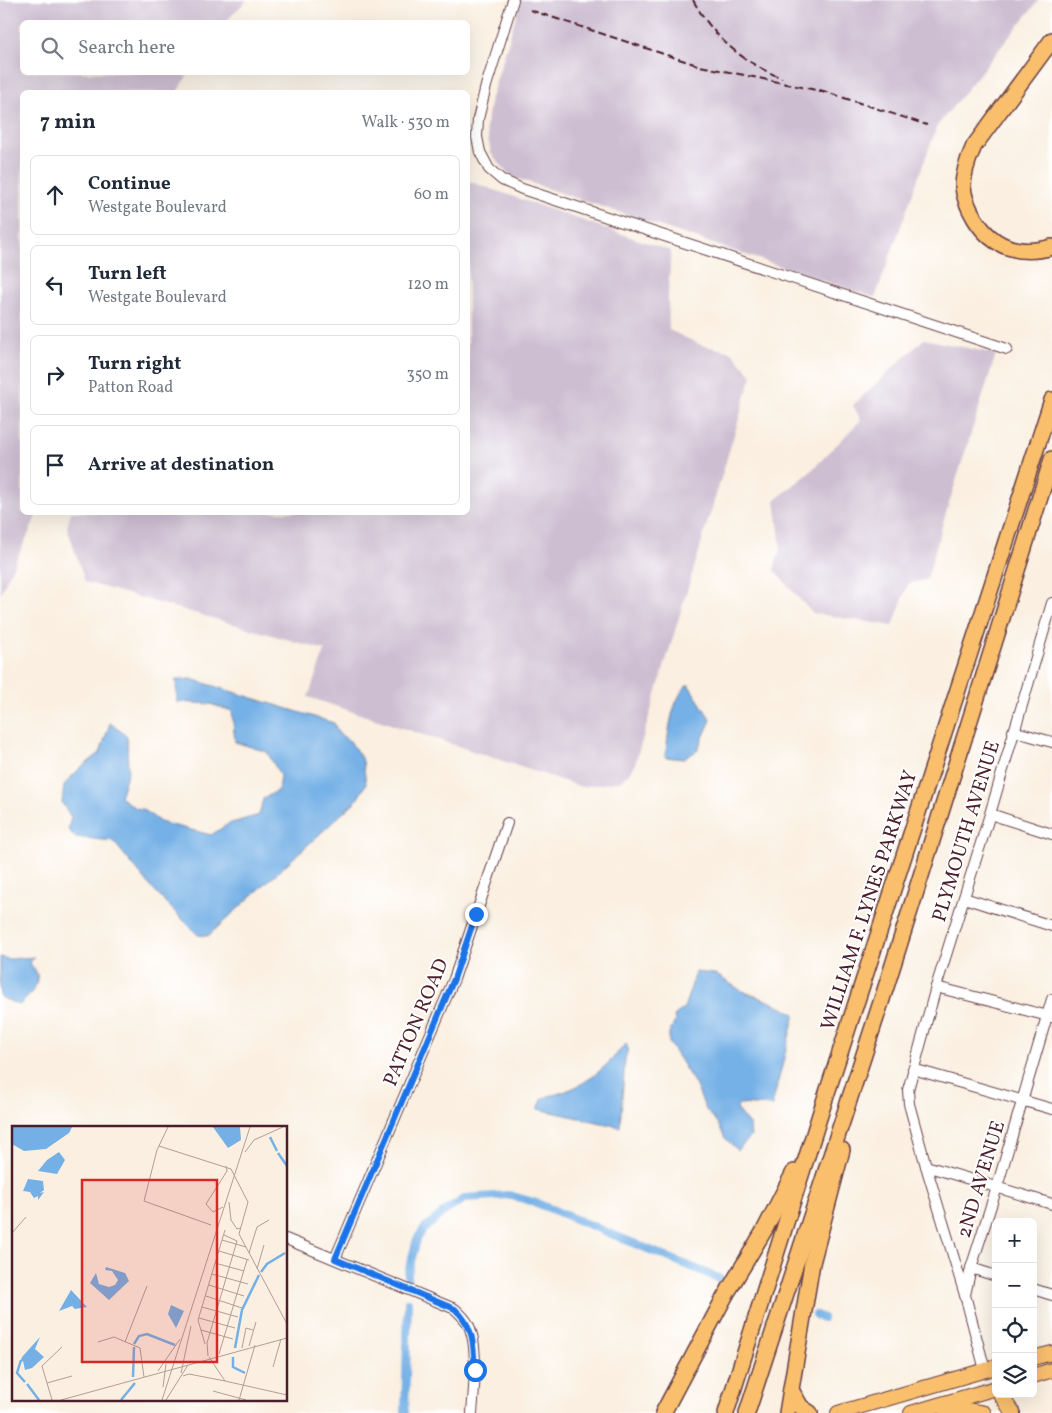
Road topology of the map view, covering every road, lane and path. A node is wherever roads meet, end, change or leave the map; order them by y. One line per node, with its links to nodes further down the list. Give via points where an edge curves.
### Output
1 (513, 0): 4 (street, via 478,119 480,152 489,169 502,180)
2 (1052, 40): 3 (highway, via 974,146 967,160 963,186 971,213 992,240 1023,251)
3 (1052, 247)
4 (1008, 349)
5 (1052, 400): 23 (highway, WILLIAM F. LYNES PARKWAY)
6 (1052, 459): 17 (highway, WILLIAM F. LYNES PARKWAY)
7 (1052, 603): 8 (street, PLYMOUTH AVENUE)
8 (1041, 642): 9 (street); 10 (street, PLYMOUTH AVENUE)
9 (1052, 646)
10 (1013, 731): 11 (street); 12 (street, PLYMOUTH AVENUE)
11 (1052, 742)
12 (990, 814): 14 (street); 15 (street, PLYMOUTH AVENUE)
13 (507, 823): 29 (street, PATTON ROAD, via 454,979)
14 (1052, 834)
15 (964, 898): 16 (street); 18 (street, PLYMOUTH AVENUE)
16 (1052, 926)
17 (886, 987): 41 (highway, via 812,1263); 48 (highway, WILLIAM F. LYNES PARKWAY)
18 (936, 987): 20 (street); 21 (street, PLYMOUTH AVENUE)
19 (1052, 999): 20 (street, 2ND AVENUE)
20 (1050, 1016): 22 (street, 2ND AVENUE)
21 (913, 1069): 22 (street); 25 (street, PLYMOUTH AVENUE, via 908,1104)
22 (1022, 1099): 24 (street); 26 (street, 2ND AVENUE)
23 (824, 1102): 46 (highway, via 765,1229); 47 (highway, WILLIAM F. LYNES PARKWAY)
24 (1052, 1109)
25 (926, 1166): 26 (street); 33 (street, PLYMOUTH AVENUE)
26 (997, 1188): 27 (street); 30 (street, 2ND AVENUE)
27 (1052, 1204)
28 (288, 1239): 29 (street)
29 (335, 1259): 45 (street, via 459,1313 472,1335 475,1370)
30 (971, 1268): 31 (street); 33 (street, 2ND AVENUE)
31 (992, 1275)
32 (1037, 1289): 34 (street)
33 (965, 1295): 37 (street, 2ND AVENUE)
34 (1052, 1295)
35 (1052, 1353): 36 (main road)
36 (1037, 1357)
37 (990, 1369): 51 (main road)
38 (1052, 1370): 39 (main road)
39 (1037, 1375)
40 (992, 1389): 44 (main road)
41 (791, 1390): 49 (highway); 50 (highway, via 801,1407)
42 (1003, 1398): 53 (main road)
43 (1014, 1398): 53 (main road)
44 (917, 1411): 52 (main road, via 956,1408)
45 (472, 1413)
46 (663, 1413)
47 (726, 1413)
48 (747, 1413)
49 (787, 1413)
50 (810, 1413)
51 (838, 1413)
52 (984, 1413)
53 (1013, 1413)

